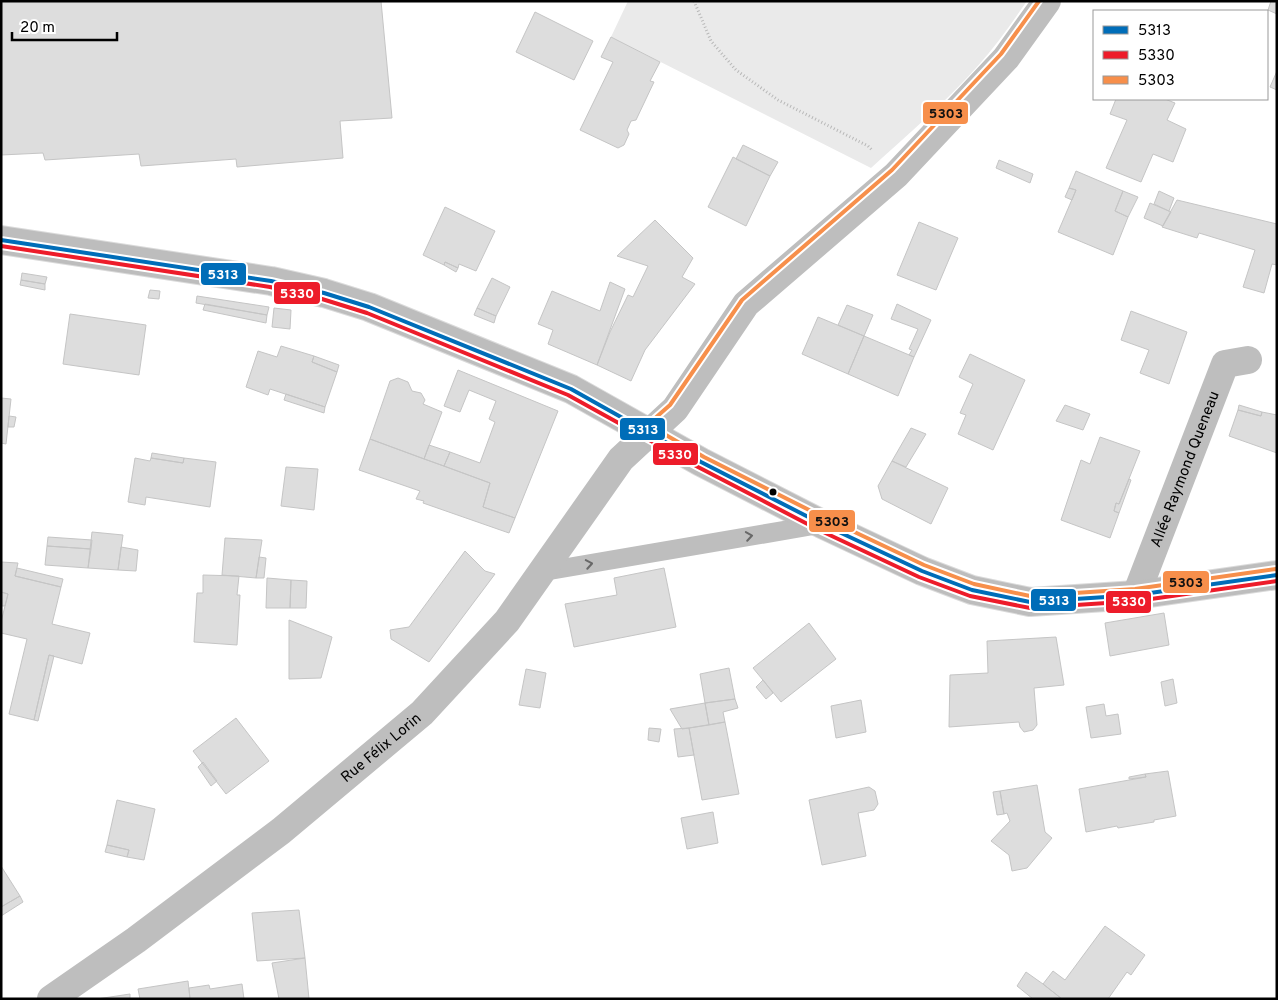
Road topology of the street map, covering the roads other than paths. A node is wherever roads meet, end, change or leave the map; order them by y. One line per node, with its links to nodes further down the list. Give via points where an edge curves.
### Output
1 (1047, 1): 4 (street, Rue Félix Lorin, via 1006,58 896,175 746,304 675,408)
2 (1, 240): 4 (main road, via 324,293 369,307 572,389)
3 (1248, 360): 8 (street, Allée Raymond Queneau, via 1224,364)
4 (649, 432): 5 (main road); 6 (street, Rue Félix Lorin, via 621,459)
5 (822, 524): 6 (lane, one-way to 5); 8 (main road, via 922,571 972,590 1030,602)
6 (541, 572): 9 (street, Rue Félix Lorin, via 507,621 422,713 281,831)
7 (1277, 574): 8 (main road)
8 (1136, 595)
9 (51, 999)

